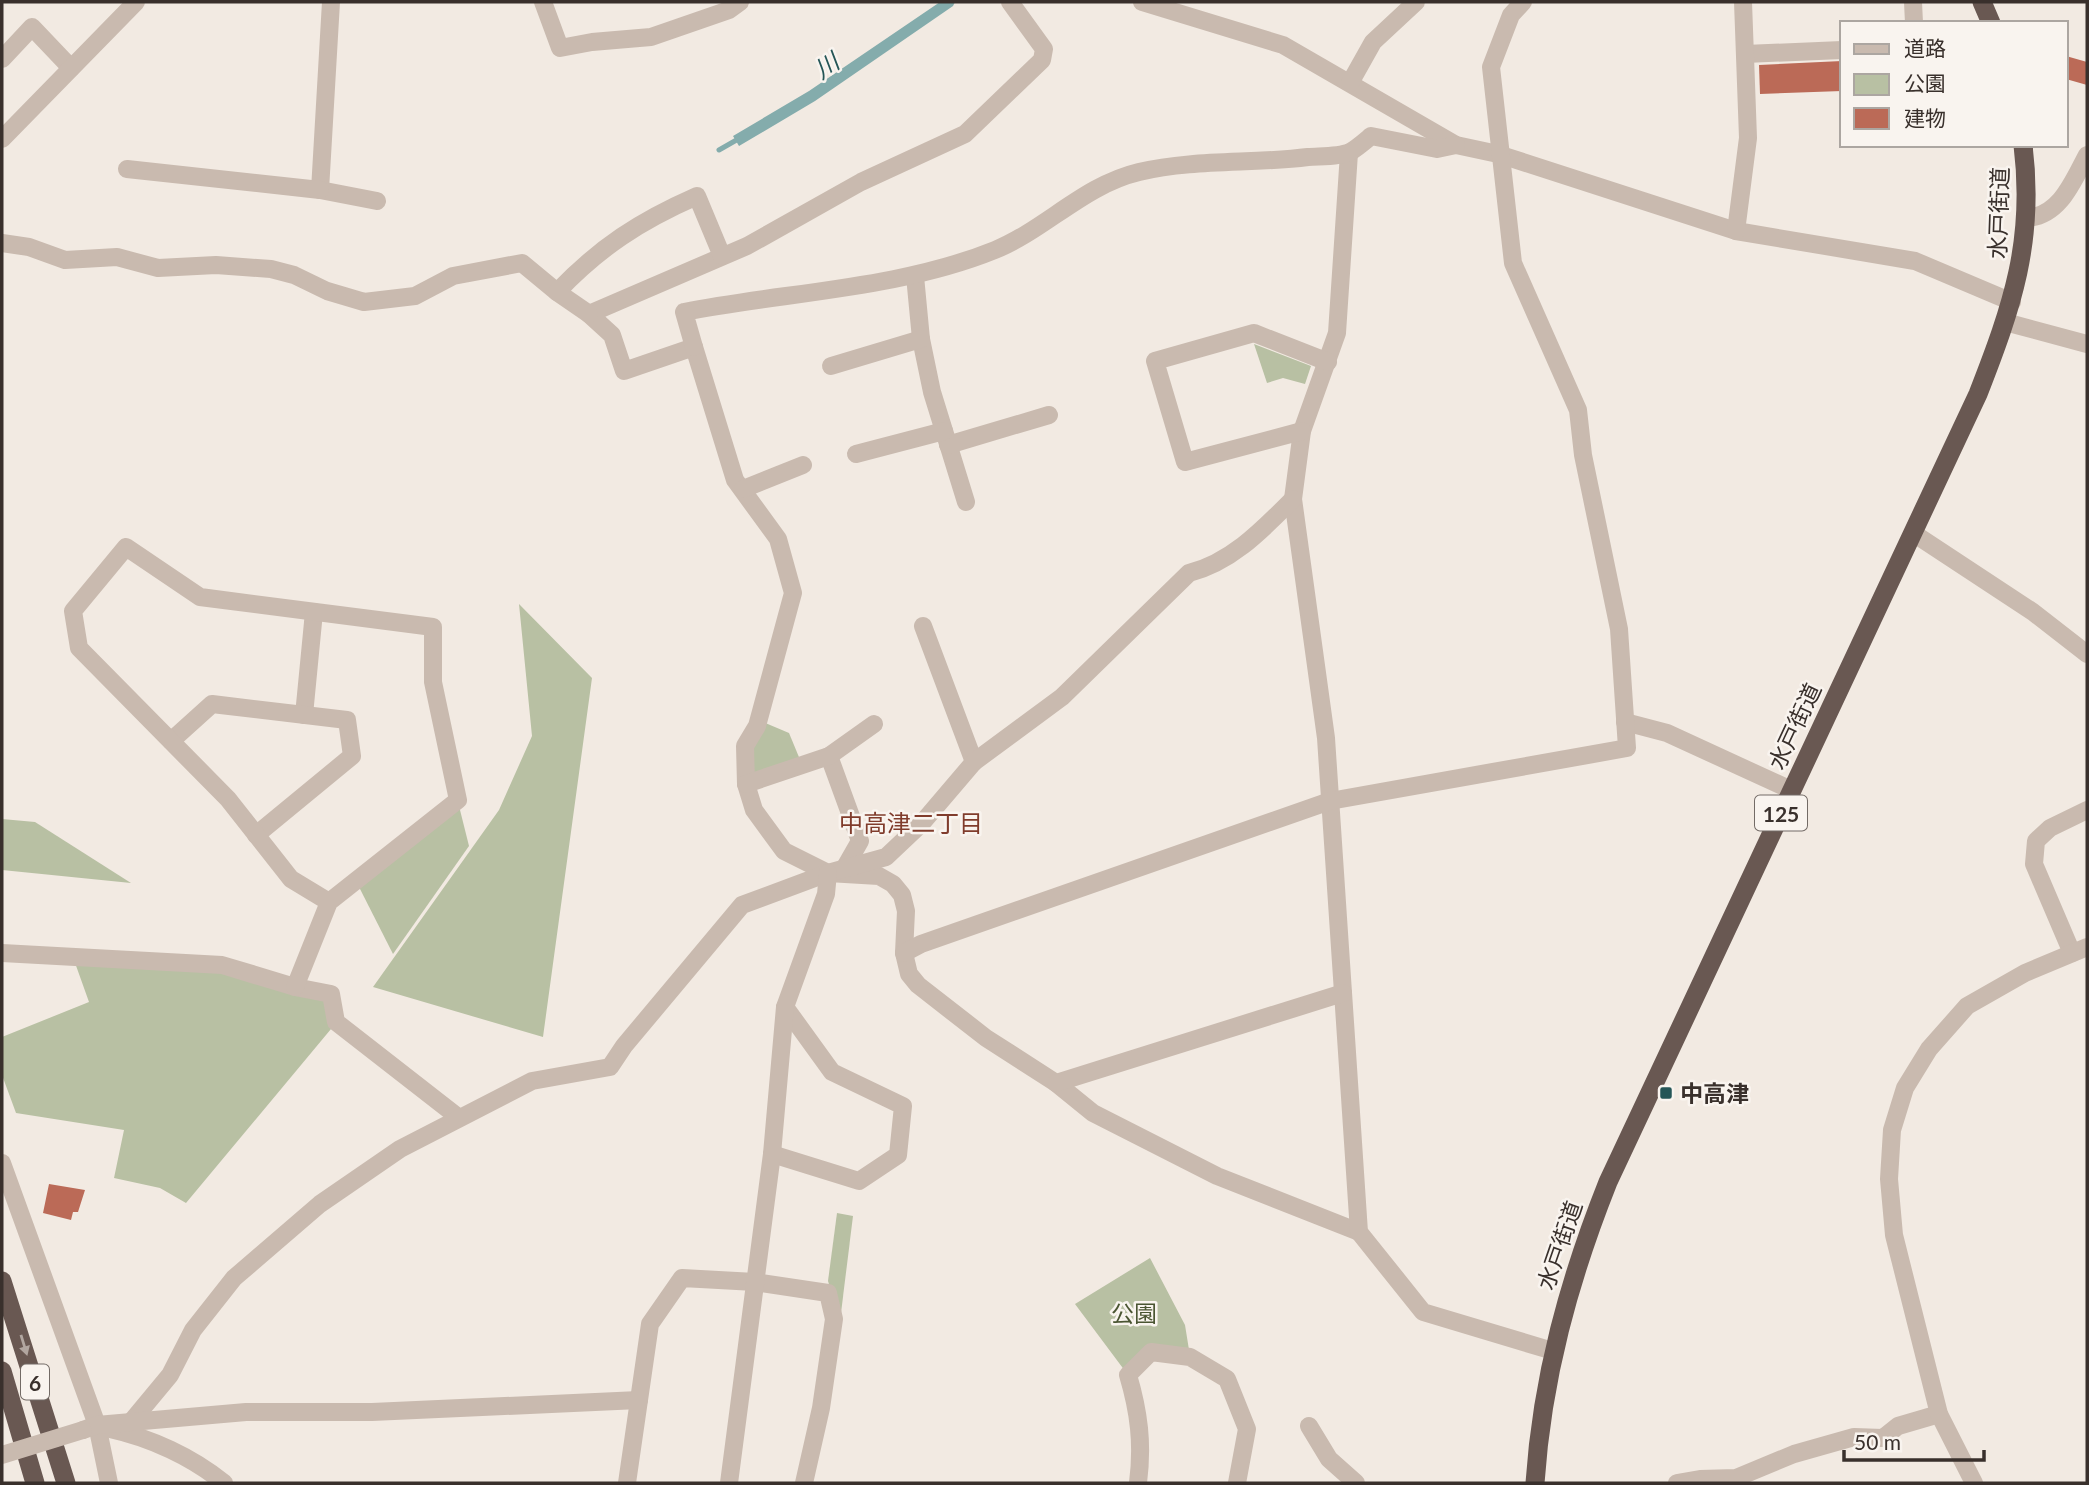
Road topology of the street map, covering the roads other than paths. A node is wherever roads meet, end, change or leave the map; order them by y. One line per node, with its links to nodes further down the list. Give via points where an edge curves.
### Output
1 (136, 2): 17 (street)
2 (331, 2): 26 (street)
3 (543, 2): 4 (street, via 560,48 651,37)
4 (740, 2)
5 (1010, 2): 31 (street, via 1044,49 1042,60 965,134 861,182)
6 (1142, 2): 18 (street, via 1283,45)
7 (1416, 2): 18 (street, via 1373,42)
8 (1523, 2): 23 (street, via 1511,15 1491,67)
9 (1743, 2): 15 (street)
10 (1913, 2): 12 (street)
11 (1982, 2): 13 (highway)
12 (1914, 21)
13 (1990, 21)
14 (1840, 50): 15 (street)
15 (1745, 54): 29 (street, via 1748,138)
16 (2, 59): 17 (street, via 32,27)
17 (71, 68): 19 (street)
18 (1350, 83): 20 (street)
19 (2, 139)
20 (1456, 145): 22 (street, via 1437,149 1371,136); 23 (street)
21 (2023, 147): 28 (highway, 水戸街道 / 125)
22 (1349, 153): 32 (street, via 1139,172 1074,201 1028,234 995,250); 40 (street, via 1337,333)
23 (1499, 154): 29 (street); 55 (street, via 1513,263 1578,410 1619,629)
24 (2087, 155): 28 (street, via 2059,203 2044,216)
25 (127, 169): 26 (street)
26 (320, 190): 27 (street)
27 (377, 201)
28 (2026, 218): 34 (highway, 水戸街道 / 125, via 2021,271)
29 (1736, 230): 34 (street, via 1915,261)
30 (2, 243): 33 (street, via 65,260 117,257 158,268 216,265 271,269 364,302 415,296 453,276 522,263)
31 (722, 256): 33 (street, via 697,196 646,219 589,258); 35 (street)
32 (915, 276): 37 (street); 39 (street, via 684,312)
33 (557, 292): 35 (street)
34 (2012, 302): 36 (highway, 水戸街道 / 125)
35 (589, 314): 39 (street, via 612,335 624,371)
36 (2005, 322): 38 (street); 50 (highway, 水戸街道 / 125, via 1978,394)
37 (921, 339): 41 (street); 44 (street)
38 (2087, 344)
39 (694, 347): 47 (street, via 735,480)
40 (1328, 362): 43 (street); 43 (street, via 1254,332 1155,361 1185,462)
41 (831, 366)
42 (1048, 415): 44 (street)
43 (1302, 431): 48 (street)
44 (946, 438): 45 (street); 49 (street)
45 (856, 454)
46 (803, 465): 47 (street)
47 (743, 489): 60 (street, via 778,539 793,593 757,726 745,746)
48 (1293, 499): 59 (street, via 1258,534 1211,567 1189,573 1062,697); 62 (street)
49 (966, 502)
50 (1913, 533): 53 (street, via 2033,611); 61 (highway, 水戸街道 / 125)
51 (314, 612): 54 (street); 57 (street, via 200,597 126,547 73,611 79,648); 66 (street, via 433,627 433,682 458,800)
52 (923, 626): 59 (street)
53 (2087, 654)
54 (304, 715): 57 (street, via 212,704); 64 (street, via 347,720 352,756)
55 (1625, 722): 61 (street, via 1667,733); 62 (street, via 1627,748)
56 (874, 724): 58 (street)
57 (171, 741): 64 (street)
58 (829, 756): 60 (street); 65 (street, via 860,841)
59 (974, 762): 65 (street, via 886,857)
60 (746, 784): 65 (street, via 754,810 784,851)
61 (1791, 790): 80 (highway, 水戸街道 / 125, via 1608,1182 1577,1261)
62 (1331, 801): 69 (street); 71 (street)
63 (2087, 810): 67 (street, via 2050,828 2036,841 2034,864)
64 (256, 835): 66 (street, via 291,879)
65 (836, 871): 69 (street, via 879,876 893,884 906,911); 72 (street); 74 (street, via 742,905 610,1067 532,1081)
66 (329, 902): 70 (street)
67 (2080, 950): 83 (street, via 2025,973 1967,1006 1929,1049 1905,1088 1892,1130 1889,1179 1894,1235)
68 (2, 953): 70 (street, via 222,965)
69 (904, 953): 73 (street, via 909,974 918,985 986,1038)
70 (295, 987): 74 (street, via 331,994 336,1022)
71 (1343, 993): 73 (street); 77 (street)
72 (785, 1007): 75 (street); 75 (street, via 832,1072 902,1106 898,1155 859,1181)
73 (1056, 1083): 77 (street, via 1093,1113 1217,1176)
74 (458, 1117): 84 (street, via 400,1149 320,1203 234,1278 193,1330 170,1376)
75 (772, 1154): 79 (street)
76 (2, 1163): 86 (street)
77 (1359, 1232): 80 (street, via 1423,1312)
78 (2, 1281): 89 (highway, 6, one-way to 89)
79 (755, 1282): 82 (street, via 682,1278 650,1324); 93 (street); 94 (street, via 828,1293 834,1320)
80 (1553, 1351): 98 (highway, 水戸街道 / 125)
81 (2, 1371): 88 (highway, 6)
82 (639, 1400): 84 (street, via 373,1412 246,1412); 92 (street)
83 (1939, 1414): 99 (street, via 1898,1426 1883,1438 1854,1437 1794,1454 1736,1478); 100 (street)
84 (131, 1422): 86 (street)
85 (1309, 1426): 97 (street, via 1329,1459)
86 (90, 1428): 87 (street, bridge); 90 (street); 91 (street, via 132,1434 181,1455)
87 (2, 1455)
88 (35, 1483)
89 (66, 1483)
90 (109, 1483)
91 (224, 1483)
92 (627, 1483)
93 (729, 1483)
94 (804, 1483)
95 (1138, 1483): 96 (street, via 1142,1441 1128,1375 1151,1352 1190,1357 1227,1379 1247,1429)
96 (1237, 1483)
97 (1356, 1483)
98 (1535, 1483)
99 (1677, 1483)
100 (1973, 1483)

